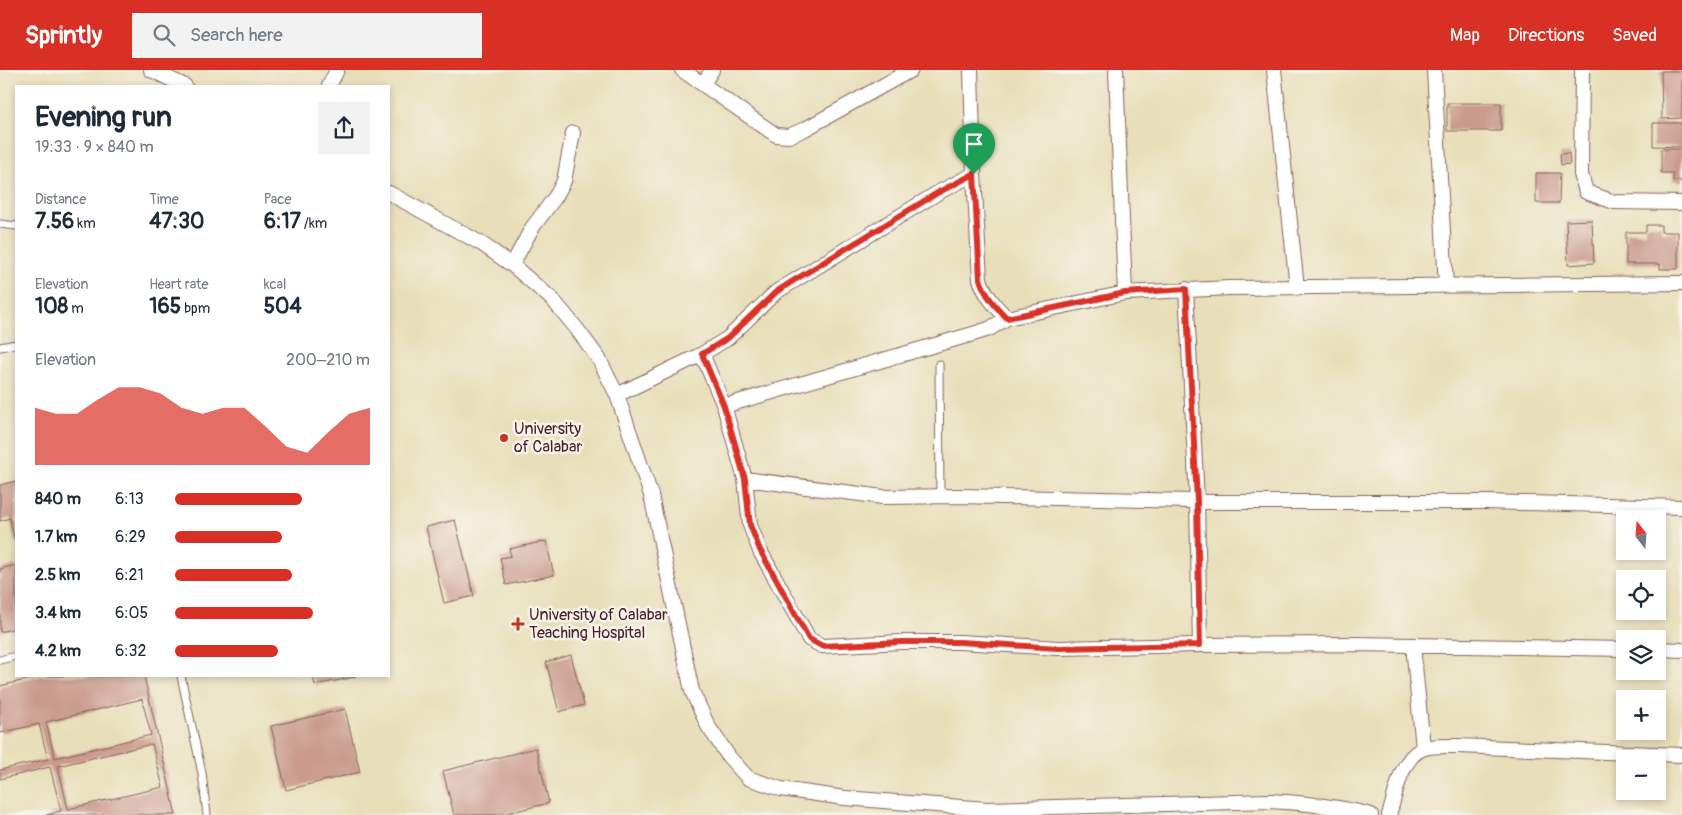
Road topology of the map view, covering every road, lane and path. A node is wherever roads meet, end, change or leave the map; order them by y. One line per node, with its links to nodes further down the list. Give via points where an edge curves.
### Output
1 (151, 70): 12 (street)
2 (337, 70): 13 (street)
3 (682, 70): 11 (street)
4 (712, 70): 11 (street)
5 (911, 70): 11 (street, via 789,136 776,135)
6 (971, 70): 15 (street)
7 (1116, 70): 25 (street)
8 (1274, 70): 23 (street)
9 (1434, 70): 22 (street)
10 (1582, 70): 17 (street, via 1581,174 1586,192 1614,202)
11 (703, 84)
12 (179, 85)
13 (330, 85)
14 (573, 133): 20 (street, via 564,181)
15 (974, 174): 26 (street, via 980,279 983,290); 29 (street, via 776,292 728,338)
16 (390, 194): 20 (street, via 482,244)
17 (1682, 203)
18 (0, 224): 19 (lane)
19 (15, 226)
20 (512, 265): 31 (street, via 553,300 577,329 599,359)
21 (1682, 283): 22 (street)
22 (1446, 286): 23 (street)
23 (1297, 288): 24 (street)
24 (1186, 289): 25 (street); 35 (street)
25 (1125, 293): 26 (street)
26 (1007, 318): 32 (street, via 990,329)
27 (15, 344): 28 (lane)
28 (0, 347)
29 (702, 354): 31 (street); 32 (street)
30 (939, 364): 34 (lane)
31 (617, 396): 48 (street, via 651,496 692,691 708,726 748,778 781,789 987,809 1271,801 1309,803)
32 (724, 406): 33 (street)
33 (745, 479): 34 (street, via 883,497); 37 (street, via 750,525 760,550 809,639 822,646 902,642 1058,648)
34 (940, 496): 35 (street)
35 (1197, 501): 36 (street, via 1485,502); 37 (street)
36 (1682, 507)
37 (1200, 645): 38 (street)
38 (1413, 645): 39 (street); 45 (street)
39 (1616, 649)
40 (1666, 649): 41 (street)
41 (1682, 650)
42 (15, 656): 43 (lane)
43 (0, 660)
44 (181, 677): 47 (lane, via 202,773)
45 (1423, 748): 46 (street, via 1458,746); 49 (street, via 1412,756 1403,770)
46 (1682, 755)
47 (207, 815)
48 (1371, 815)
49 (1389, 815)

